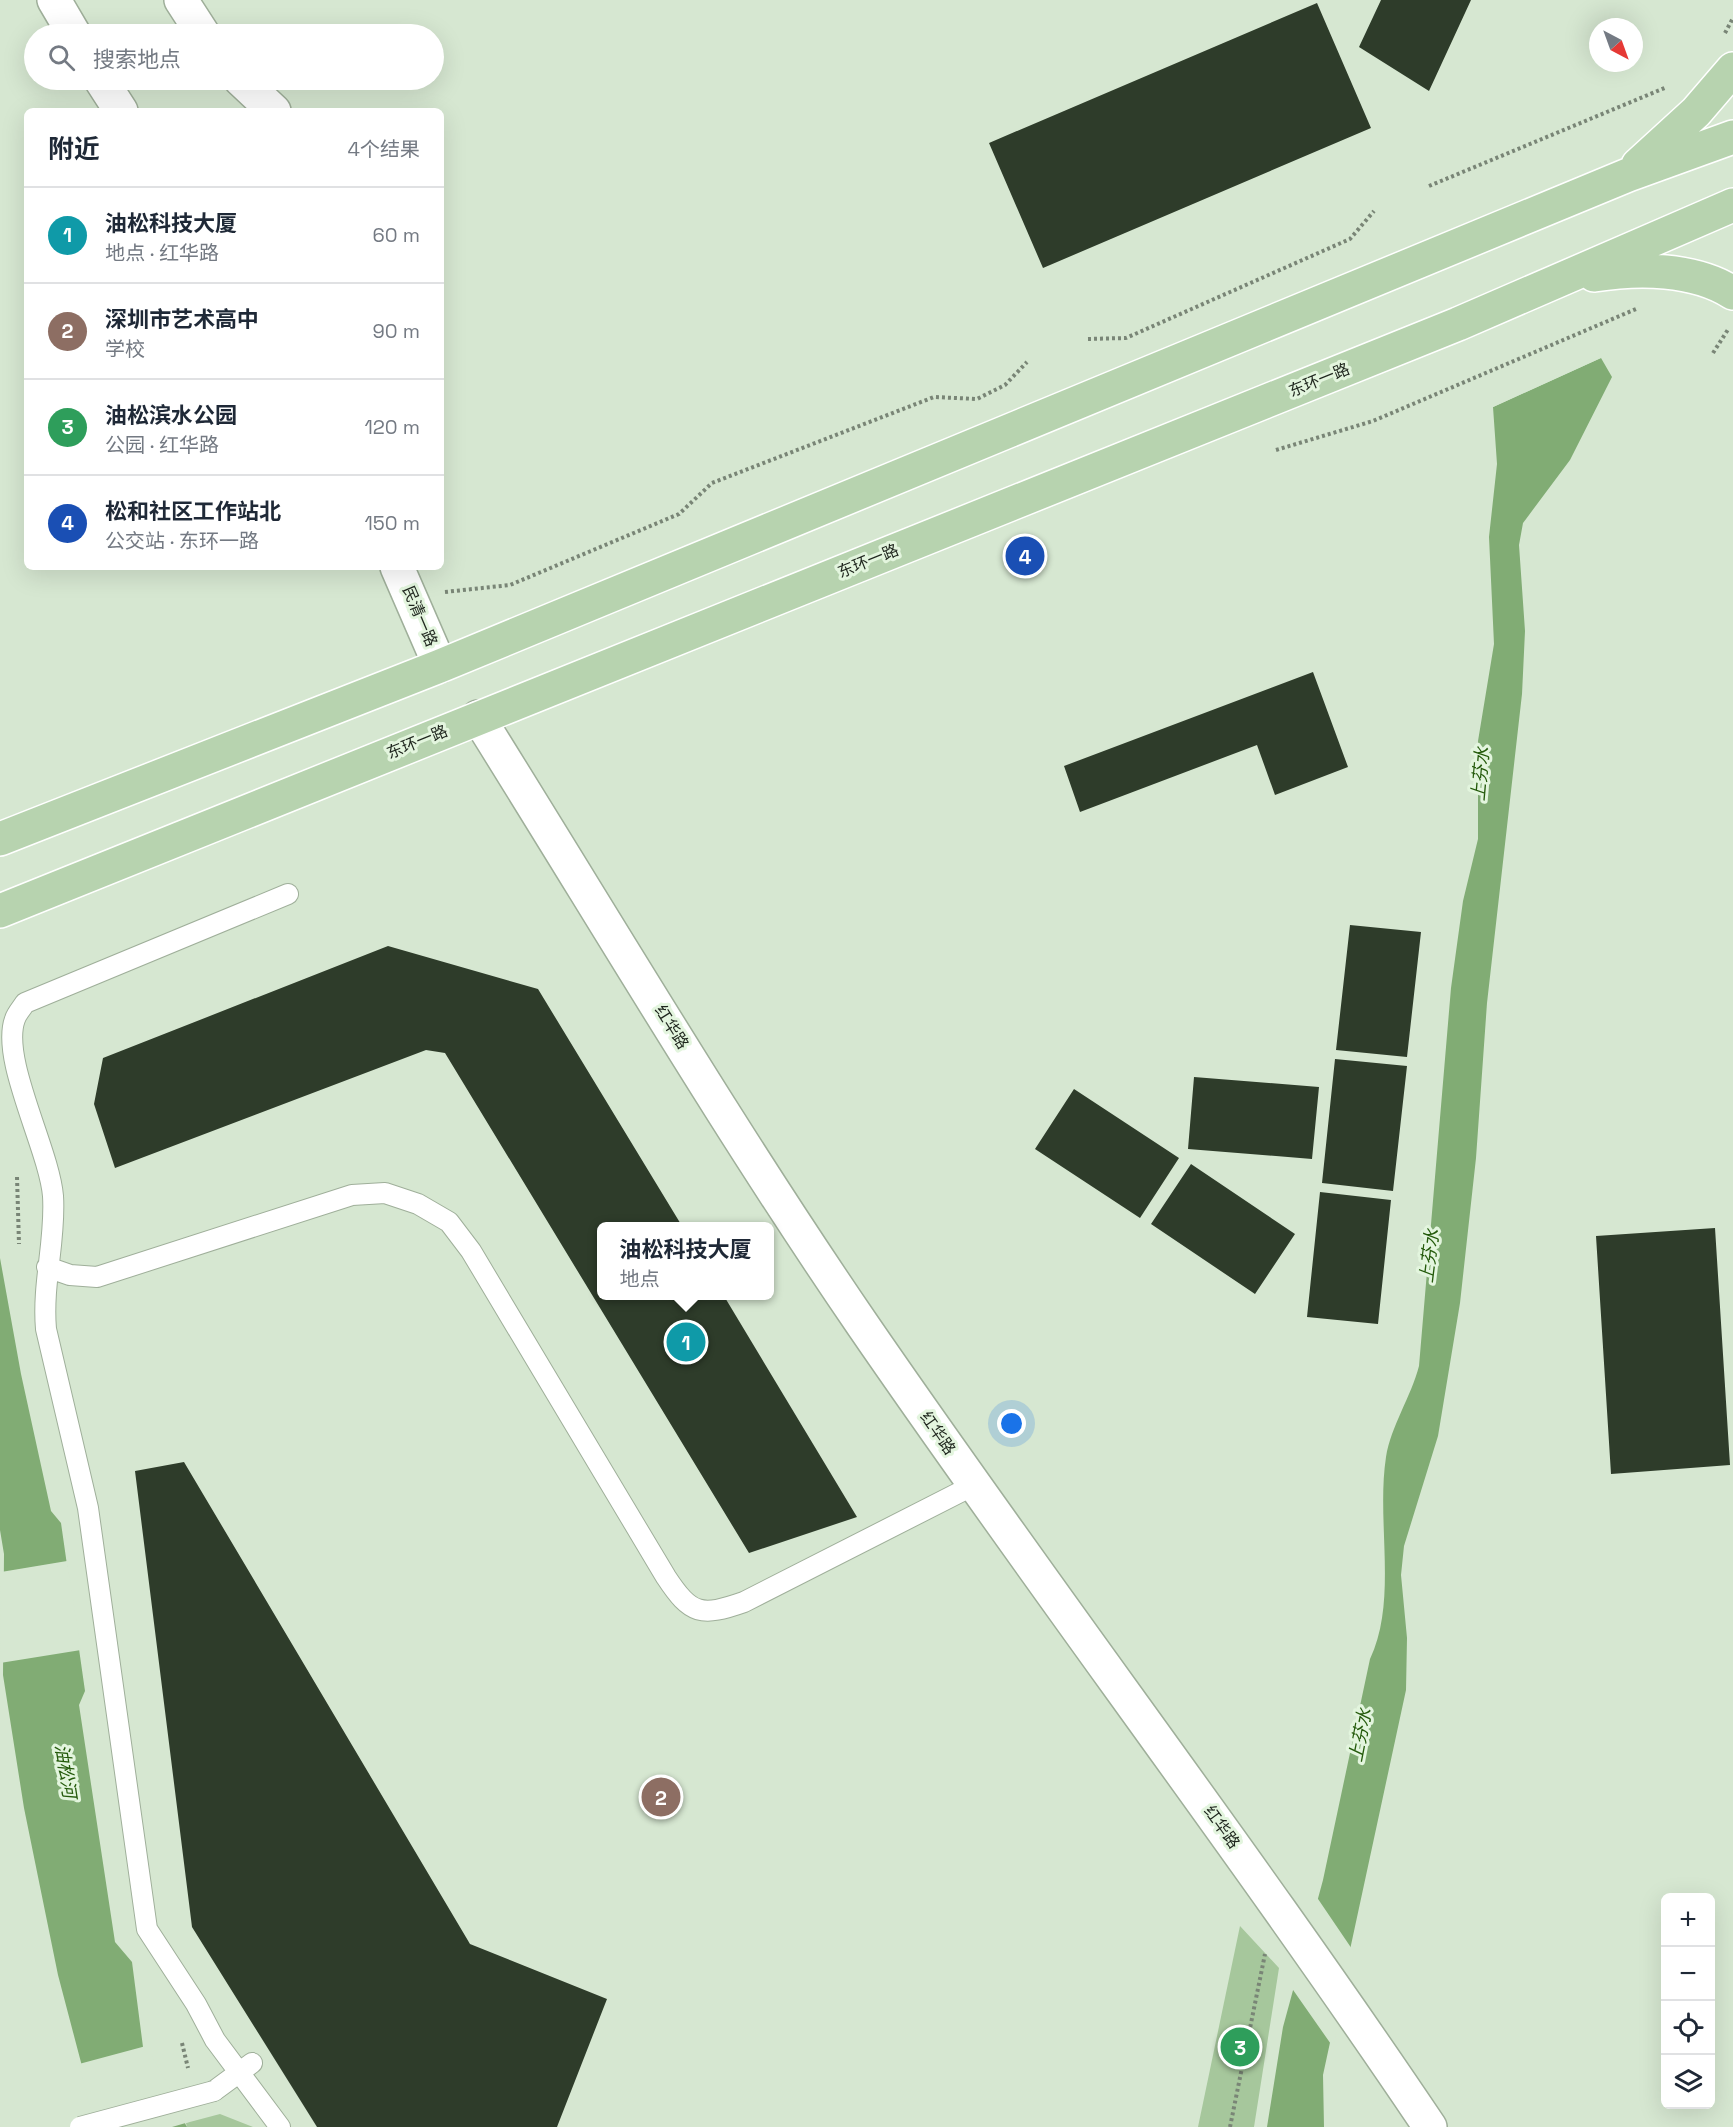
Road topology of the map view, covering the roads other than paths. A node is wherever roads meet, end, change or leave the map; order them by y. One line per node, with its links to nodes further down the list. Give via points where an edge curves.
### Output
1 (54, 0): 3 (street)
2 (181, 0): 4 (street)
3 (68, 24)
4 (197, 24)
5 (1733, 69): 9 (main road, via 1696,112)
6 (107, 90): 7 (street)
7 (118, 108)
8 (1733, 137): 9 (main road)
9 (1628, 175): 14 (main road)
10 (1733, 205): 11 (main road, 东环一路)
11 (1635, 260): 12 (main road); 15 (main road, 东环一路, via 1560,280)
12 (1733, 293)
13 (398, 570): 14 (street, 民清一路)
14 (440, 666): 16 (main road)
15 (478, 717): 18 (main road, 东环一路); 20 (street, 红华路, via 777,1195)
16 (0, 839)
17 (288, 894): 19 (lane, via 44,993 25,1003 14,1020 12,1053 50,1171 53,1198)
18 (0, 911)
19 (47, 1267): 20 (lane, via 70,1275 97,1277 352,1195 385,1192 418,1204 448,1222 471,1251 666,1577 679,1597 694,1610 718,1611 744,1602); 21 (lane, via 43,1299 46,1329 88,1508 147,1929 215,2040)
20 (974, 1485): 24 (street, 红华路, via 1271,1894)
21 (246, 2067): 22 (lane, bridge, via 214,2091); 23 (lane)
22 (80, 2127)
23 (280, 2127)
24 (1430, 2127)

